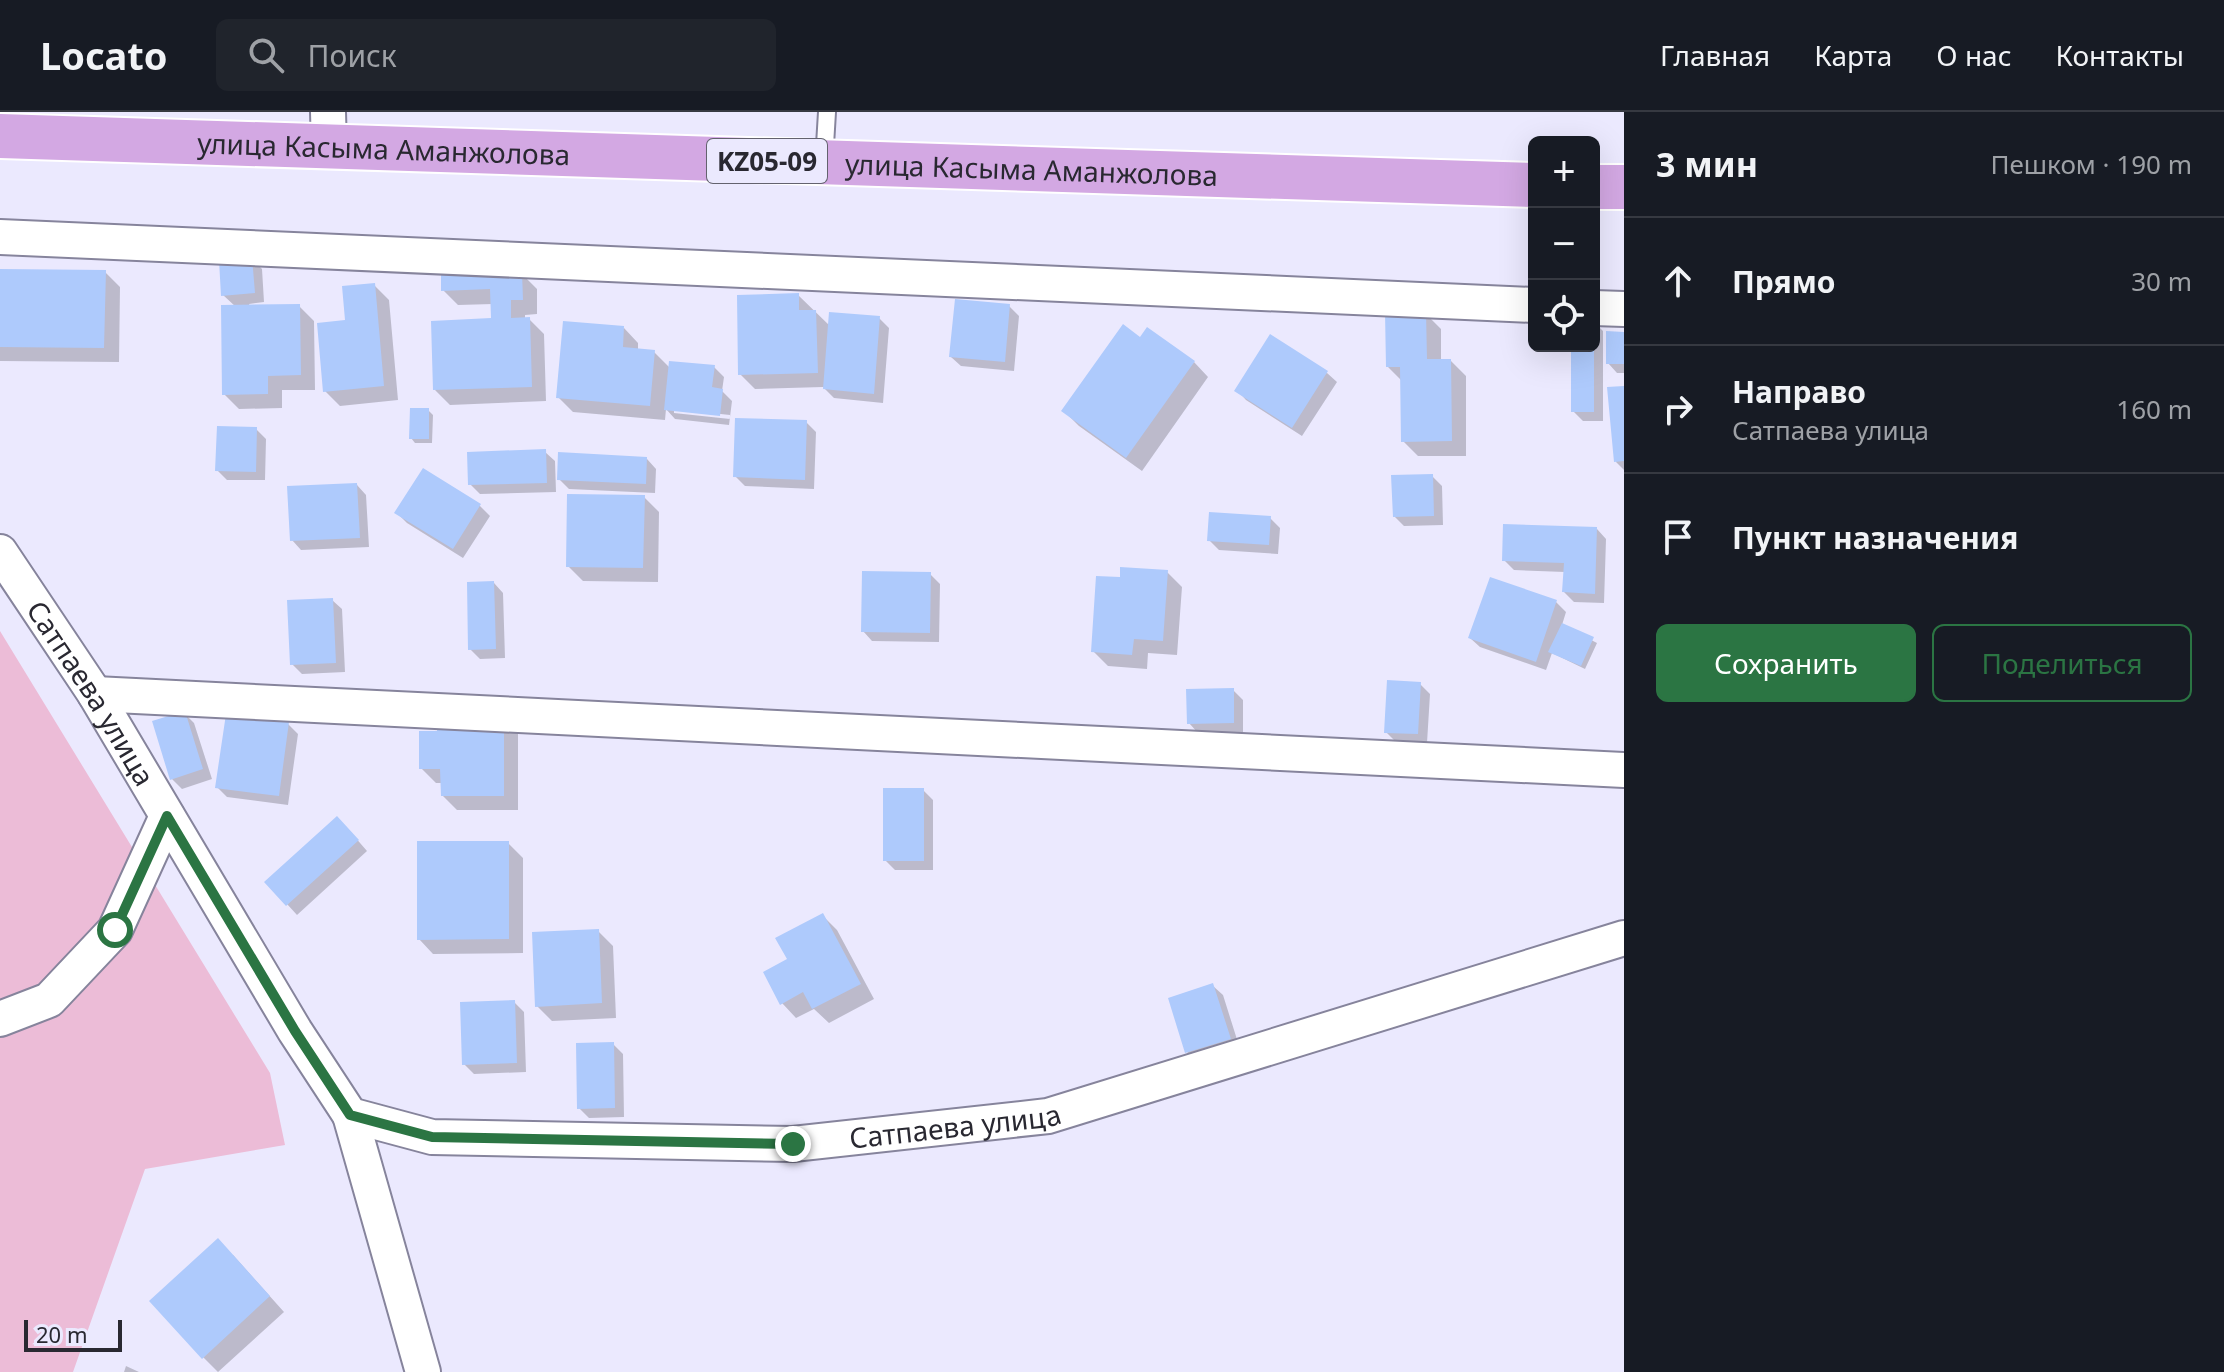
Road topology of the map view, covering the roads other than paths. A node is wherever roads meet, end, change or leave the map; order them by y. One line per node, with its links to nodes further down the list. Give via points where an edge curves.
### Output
1 (827, 112): 4 (lane)
2 (328, 130): 3 (main road, улица Касыма Аманжолова / KZ05-09); 4 (main road, улица Касыма Аманжолова / KZ05-09)
3 (0, 136)
4 (824, 163): 5 (main road, улица Касыма Аманжолова / KZ05-09)
5 (1528, 185)
6 (1600, 187): 7 (main road)
7 (1624, 187)
8 (0, 237): 9 (street)
9 (1528, 305)
10 (1600, 308): 11 (street)
11 (1624, 309)
12 (0, 552): 13 (street, Сатпаева улица)
13 (95, 694): 14 (street); 15 (street, Сатпаева улица)
14 (1624, 770)
15 (167, 816): 17 (street, via 115,930 49,1000); 18 (street, Сатпаева улица)
16 (1624, 938): 18 (street, Сатпаева улица, via 1048,1116 793,1144 432,1137)
17 (0, 1019)
18 (350, 1115): 19 (street)
19 (423, 1372)

